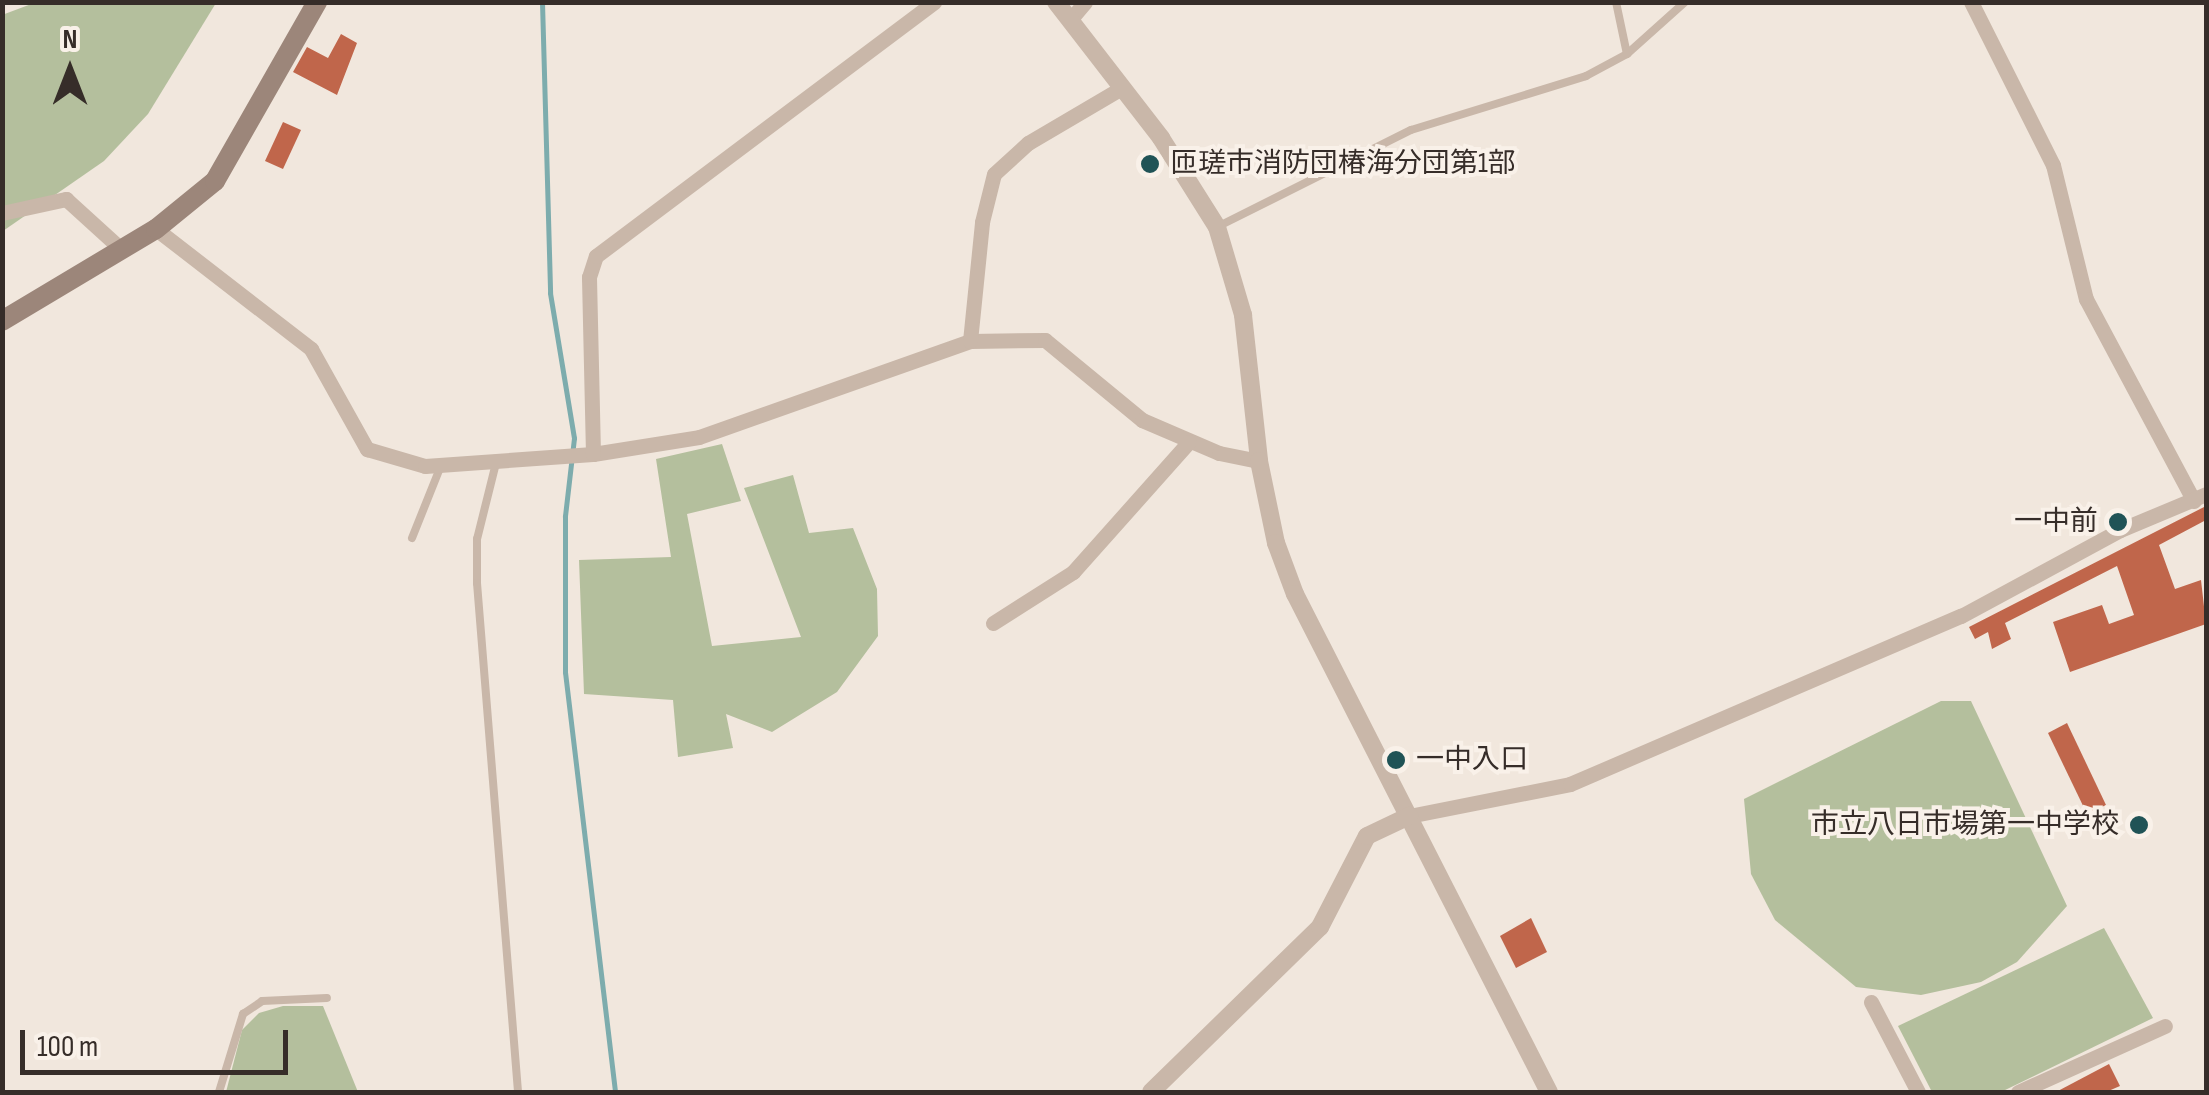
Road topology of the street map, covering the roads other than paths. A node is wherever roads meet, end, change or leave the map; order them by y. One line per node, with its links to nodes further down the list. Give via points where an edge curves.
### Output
1 (317, 2): 13 (main road, via 230,161)
2 (934, 2): 18 (street, via 596,256 590,277)
3 (1056, 2): 8 (street)
4 (1085, 2): 8 (street)
5 (1616, 2): 9 (lane)
6 (1685, 2): 9 (lane)
7 (1970, 2): 22 (street, via 2052,165 2086,299)
8 (1070, 20): 10 (street)
9 (1627, 54): 12 (lane, via 1586,76 1411,130)
10 (1123, 87): 12 (street); 16 (street, via 1028,142 994,174 982,222)
11 (2, 213): 14 (street, via 66,198)
12 (1216, 227): 19 (street, via 1243,315)
13 (156, 229): 14 (main road); 21 (street, via 311,349 367,449)
14 (121, 249): 15 (main road)
15 (2, 321)
16 (970, 342): 17 (street, via 1056,344 1142,420); 18 (street, via 749,422)
17 (1189, 442): 19 (street); 24 (street, via 1073,572)
18 (593, 454): 20 (street)
19 (1259, 461): 25 (street, via 1295,594)
20 (496, 462): 21 (street); 30 (lane, via 477,539 477,583)
21 (440, 468): 23 (lane)
22 (2200, 497): 25 (street, via 2120,530 1961,616 1570,784)
23 (412, 538)
24 (993, 623)
25 (1410, 816): 31 (street, via 1367,836 1320,927); 32 (street)
26 (327, 998): 29 (lane, via 262,1001 243,1014)
27 (1871, 1002): 33 (street)
28 (2166, 1026): 34 (street)
29 (218, 1092)
30 (518, 1092)
31 (1151, 1092)
32 (1549, 1092)
33 (1918, 1092)
34 (2018, 1092)

